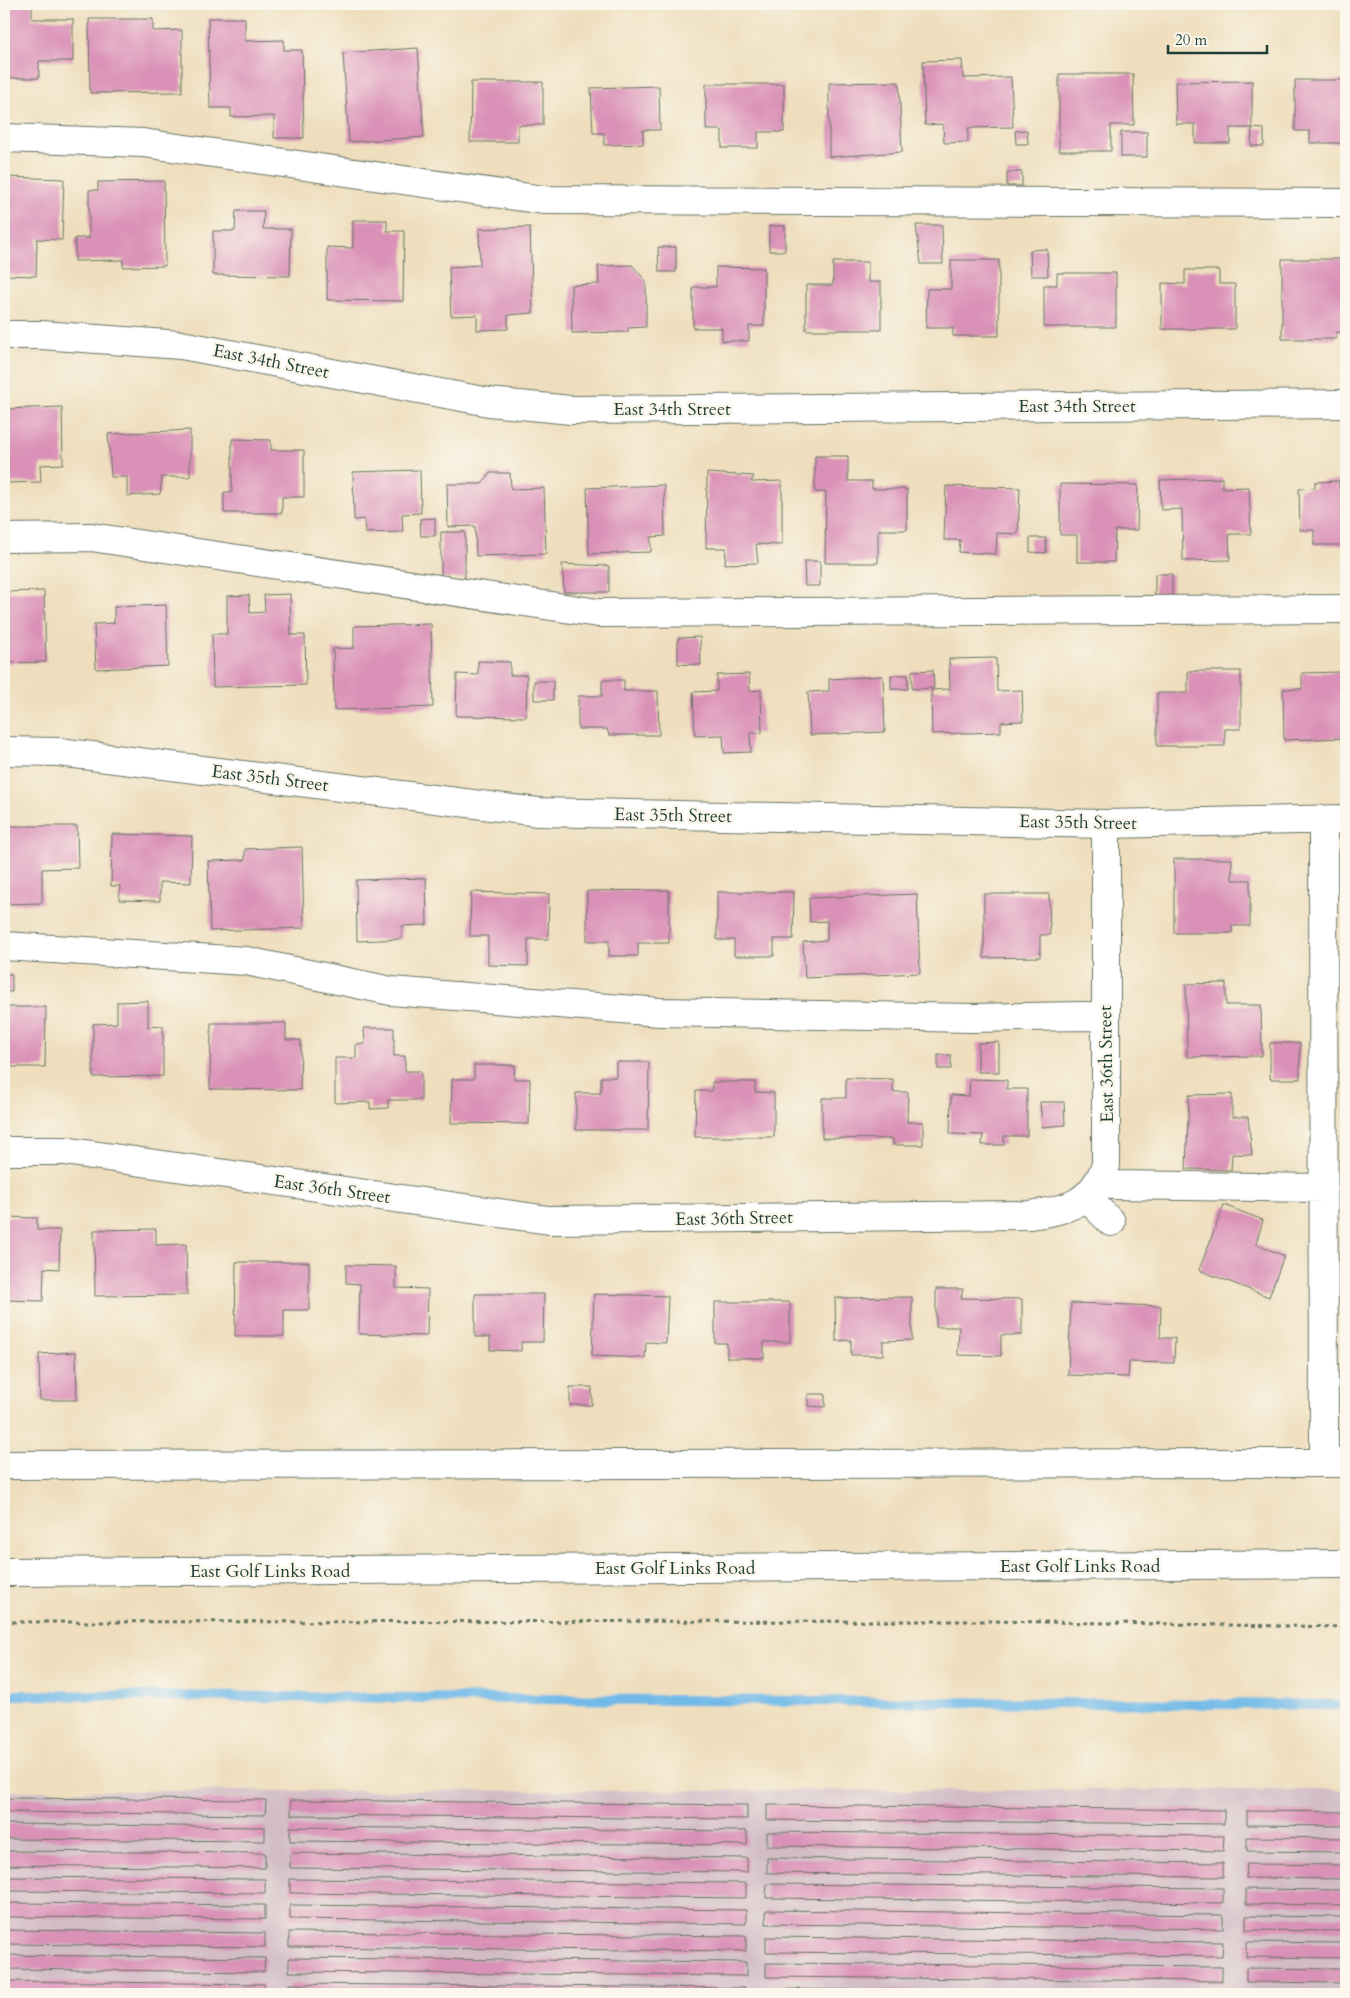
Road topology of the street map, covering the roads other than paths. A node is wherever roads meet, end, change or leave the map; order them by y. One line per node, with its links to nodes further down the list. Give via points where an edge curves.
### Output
1 (4, 138): 2 (street, via 142,143 544,200)
2 (1346, 203)
3 (4, 335): 4 (street, East 34th Street, via 181,344 489,402 571,410)
4 (1346, 404)
5 (4, 538): 6 (street, via 90,537 598,613)
6 (1346, 609)
7 (4, 751): 9 (street, East 35th Street, via 60,752 538,812)
8 (1335, 820): 9 (street, East 35th Street); 13 (street)
9 (1106, 824): 11 (street, East 36th Street)
10 (4, 946): 11 (street, via 246,961 391,991 660,1012)
11 (1105, 1017): 14 (street, East 36th Street, via 1106,1165)
12 (4, 1151): 14 (street, East 36th Street, via 64,1151 550,1220 1029,1216 1060,1211)
13 (1324, 1188): 14 (street, via 1111,1185); 16 (street)
14 (1093, 1190): 15 (street)
15 (1111, 1222)
16 (1335, 1463): 17 (street)
17 (4, 1465)
18 (1346, 1564): 19 (street, East Golf Links Road)
19 (4, 1572)

